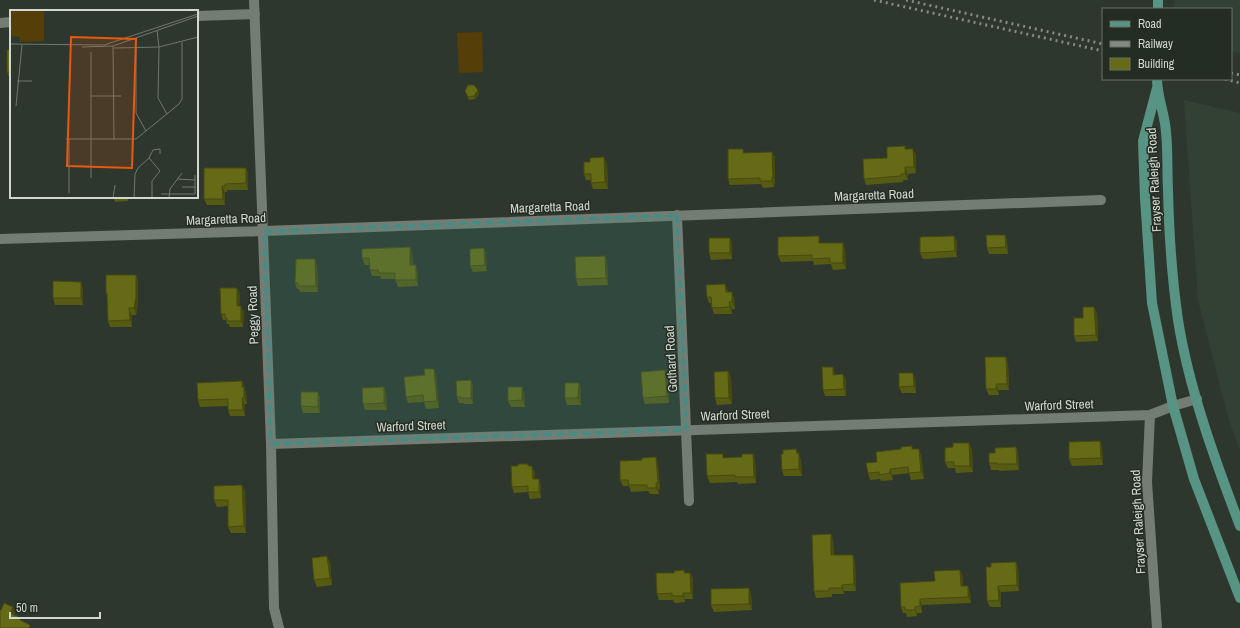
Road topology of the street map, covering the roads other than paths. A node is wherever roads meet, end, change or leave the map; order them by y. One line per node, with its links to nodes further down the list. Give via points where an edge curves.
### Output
1 (254, 0): 2 (street, Peggy Road)
2 (255, 14): 3 (street); 7 (street, Peggy Road)
3 (198, 16)
4 (1157, 84): 9 (main road, Frayser Raleigh Road, via 1166,132 1172,258 1178,320); 10 (main road, Frayser Raleigh Road, via 1144,141 1144,198 1152,303)
5 (1101, 200): 6 (street, Margaretta Road)
6 (677, 215): 7 (street, Margaretta Road); 12 (street, Gothard Road)
7 (264, 231): 8 (street, Margaretta Road); 13 (street, Peggy Road)
8 (0, 239)
9 (1197, 399): 10 (street, Warford Street); 15 (main road, Frayser Raleigh Road)
10 (1173, 406): 11 (street, Warford Street); 16 (main road, Frayser Raleigh Road, via 1194,479)
11 (1150, 415): 12 (street, Warford Street); 18 (street, Frayser Raleigh Road, via 1147,482)
12 (687, 430): 13 (street, Warford Street); 14 (street, Gothard Road)
13 (271, 444): 17 (street, Peggy Road, via 274,608)
14 (689, 501)
15 (1240, 526)
16 (1240, 598)
17 (279, 628)
18 (1157, 628)

